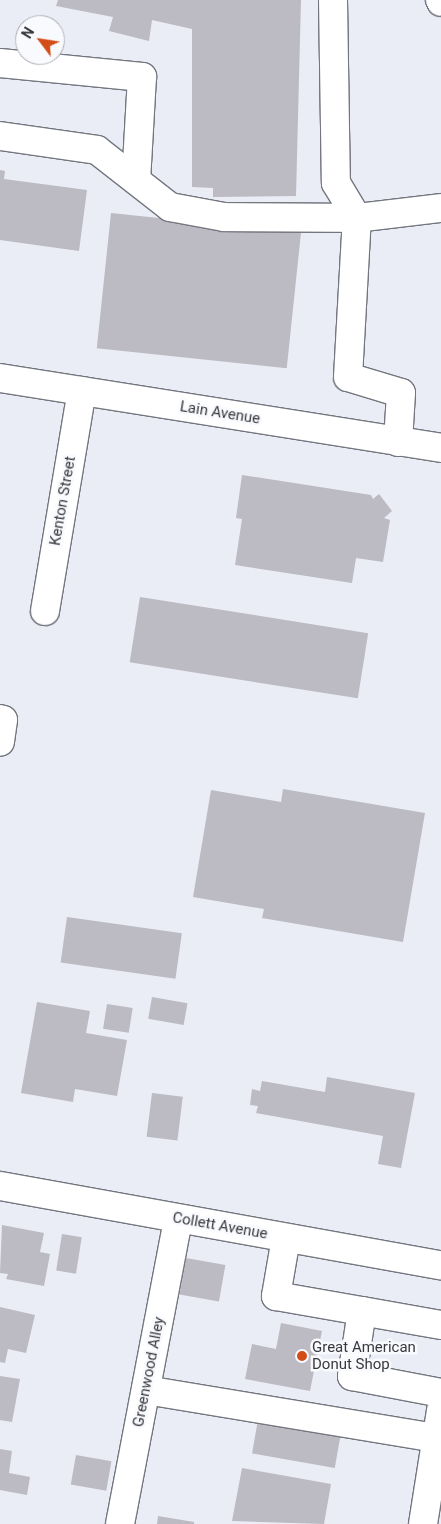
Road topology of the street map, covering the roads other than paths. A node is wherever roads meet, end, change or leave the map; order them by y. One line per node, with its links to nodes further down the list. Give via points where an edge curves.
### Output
1 (333, 0): 6 (street, via 336,183)
2 (0, 63): 4 (street, via 142,77)
3 (0, 136): 4 (street, via 97,150)
4 (136, 180): 6 (street, via 170,207 224,217)
5 (441, 208): 6 (street)
6 (356, 218): 9 (street, via 348,377 401,393)
7 (0, 378): 8 (street, Lain Avenue)
8 (82, 391): 9 (street, Lain Avenue); 11 (street, Kenton Street)
9 (398, 442): 10 (street, Lain Avenue)
10 (441, 448)
11 (45, 611)
12 (0, 719): 13 (street, via 3,720)
13 (0, 742)
14 (0, 1186): 15 (street, Collett Avenue)
15 (178, 1219): 16 (street, Collett Avenue); 20 (street, Greenwood Alley)
16 (286, 1238): 17 (street, Collett Avenue); 18 (street, via 276,1296)
17 (441, 1264)
18 (362, 1311): 19 (street); 21 (street, via 352,1376)
19 (441, 1325)
20 (146, 1390): 23 (street); 24 (street, Greenwood Alley)
21 (441, 1393)
22 (441, 1410): 23 (street)
23 (438, 1438): 25 (street)
24 (120, 1524)
25 (423, 1524)

